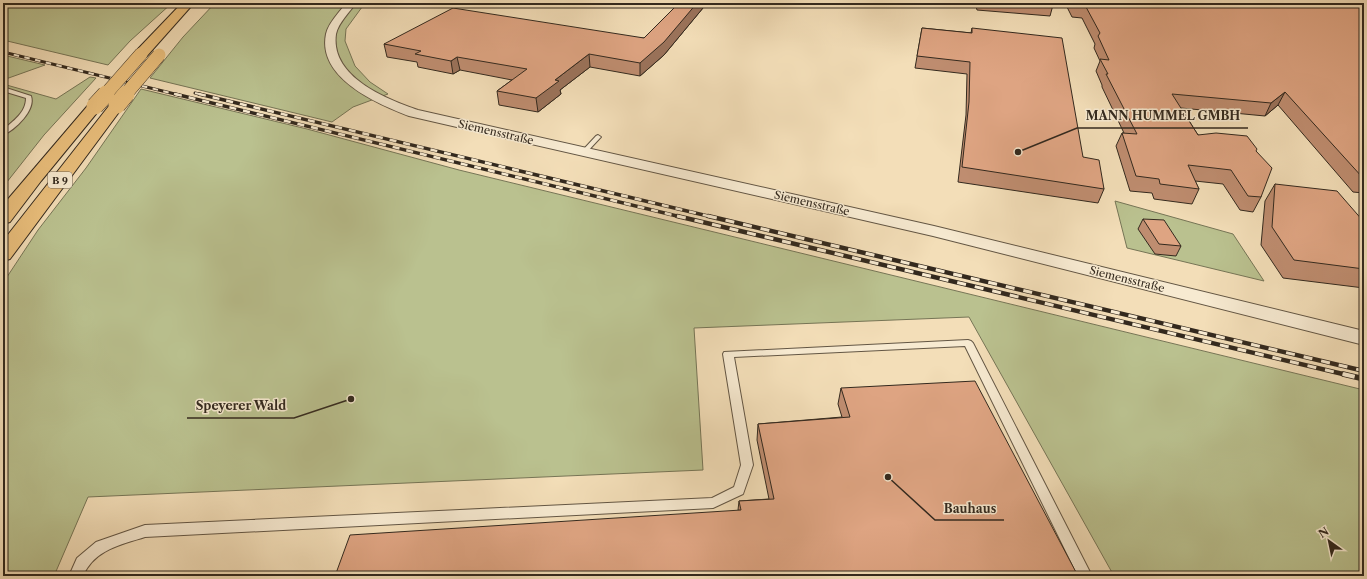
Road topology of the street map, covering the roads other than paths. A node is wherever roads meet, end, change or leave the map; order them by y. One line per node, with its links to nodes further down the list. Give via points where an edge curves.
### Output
1 (188, 3): 8 (highway, B 9, bridge, via 95,106)
2 (351, 3): 7 (street, Siemensstraße, via 331,33 331,49 342,70 366,92 414,113)
3 (169, 43): 9 (highway, B 9, bridge, via 117,105)
4 (3, 89): 5 (lane, via 29,97 30,102 27,111)
5 (3, 133)
6 (598, 138): 7 (lane)
7 (584, 152): 10 (street, Siemensstraße, via 934,231)
8 (3, 218)
9 (3, 254)
10 (1364, 338)
11 (76, 576): 12 (lane, via 82,562 101,546 145,531 713,503 739,490 748,465 728,354 968,343)
12 (1085, 576)

